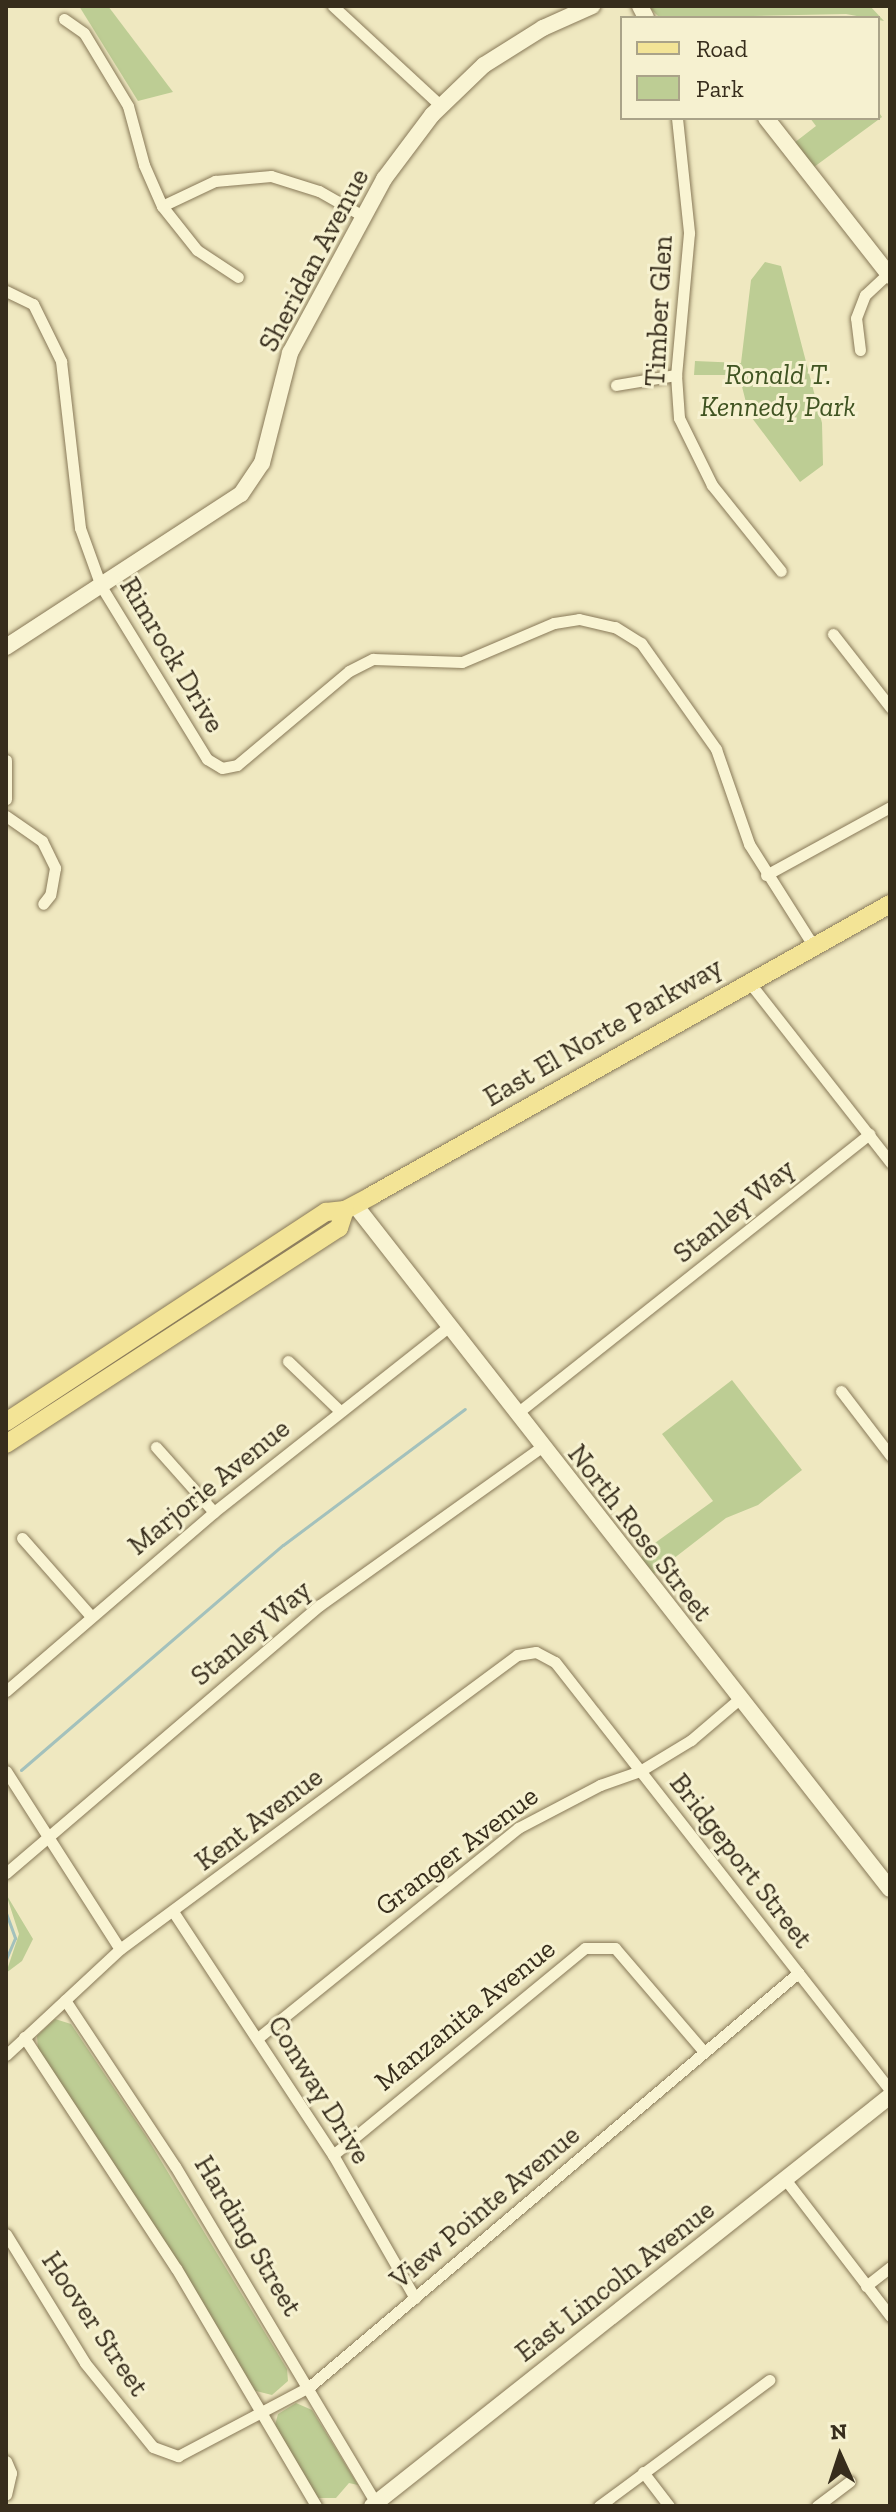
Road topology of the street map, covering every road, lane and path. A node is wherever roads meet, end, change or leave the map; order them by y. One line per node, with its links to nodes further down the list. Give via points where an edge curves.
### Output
1 (333, 6): 4 (street)
2 (592, 6): 4 (street, Sheridan Avenue, via 510,46)
3 (64, 19): 7 (street, via 84,33 128,106)
4 (441, 106): 8 (street, Sheridan Avenue)
5 (677, 120): 13 (street, Timber Glen, via 689,233)
6 (768, 120): 9 (street)
7 (162, 206): 8 (street, via 215,181 271,176 319,191); 10 (street, via 197,250)
8 (361, 215): 16 (street, Sheridan Avenue, via 290,353 266,452 247,487)
9 (889, 274): 12 (street, via 865,295 856,318)
10 (238, 277)
11 (6, 291): 16 (street, Rimrock Drive, via 33,304 61,361 80,528)
12 (860, 350)
13 (676, 375): 14 (street); 15 (street, Timber Glen, via 679,418 712,485)
14 (616, 385)
15 (781, 571)
16 (101, 586): 18 (street, Sheridan Avenue); 24 (street, Rimrock Drive, via 207,759 222,768 237,765 349,671 373,659 462,662 554,623 579,619 615,627 641,643 716,749 741,826)
17 (833, 634): 19 (street)
18 (6, 647)
19 (890, 707)
20 (6, 760): 21 (street)
21 (6, 799)
22 (890, 807): 24 (street)
23 (6, 816): 25 (street, via 42,841 55,868)
24 (766, 875): 27 (street, Rimrock Drive)
25 (43, 904)
26 (890, 904): 27 (main road, East El Norte Parkway)
27 (814, 947): 28 (main road, East El Norte Parkway)
28 (749, 982): 29 (street); 31 (main road, East El Norte Parkway)
29 (869, 1134): 30 (street); 36 (street, Stanley Way)
30 (890, 1162)
31 (350, 1207): 32 (street, North Rose Street); 37 (main road, East El Norte Parkway, via 326,1212); 38 (main road, East El Norte Parkway, via 339,1228)
32 (448, 1327): 35 (street, Marjorie Avenue); 36 (street, North Rose Street)
33 (288, 1361): 35 (street)
34 (841, 1391): 41 (street)
35 (340, 1411): 42 (street, Marjorie Avenue)
36 (516, 1414): 40 (street, North Rose Street)
37 (6, 1422)
38 (6, 1444)
39 (156, 1447): 42 (street)
40 (540, 1448): 47 (street, North Rose Street); 50 (street, Stanley Way, via 320,1605)
41 (890, 1455)
42 (214, 1512): 44 (street, Marjorie Avenue)
43 (22, 1538): 44 (street)
44 (90, 1615): 46 (street, Marjorie Avenue)
45 (555, 1662): 49 (street, Bridgeport Street); 53 (street, Kent Avenue, via 536,1652 517,1655)
46 (6, 1691)
47 (738, 1700): 49 (street, Granger Avenue, via 691,1740); 52 (street, North Rose Street)
48 (6, 1771): 50 (street)
49 (640, 1771): 55 (street, Bridgeport Street); 58 (street, Granger Avenue, via 600,1785 518,1828)
50 (48, 1839): 51 (street, Stanley Way); 54 (street)
51 (6, 1873)
52 (890, 1889)
53 (174, 1913): 54 (street, Kent Avenue); 58 (street, Conway Drive)
54 (120, 1949): 56 (street, Kent Avenue)
55 (798, 1973): 59 (street, View Pointe Avenue); 61 (street, Bridgeport Street)
56 (65, 2000): 57 (street, Kent Avenue); 70 (street, Harding Street, via 175,2166)
57 (24, 2037): 60 (street, Kent Avenue); 71 (street, via 176,2268)
58 (259, 2037): 62 (street, Conway Drive)
59 (704, 2052): 62 (street, Manzanita Avenue, via 615,1948 585,1948); 67 (street, View Pointe Avenue)
60 (6, 2055)
61 (890, 2093): 63 (street, East Lincoln Avenue)
62 (333, 2155): 67 (street, Conway Drive)
63 (785, 2179): 66 (street); 77 (street, East Lincoln Avenue)
64 (6, 2234): 72 (street, Hoover Street, via 85,2363 153,2447 162,2454)
65 (890, 2267): 66 (street)
66 (866, 2286): 68 (street)
67 (415, 2298): 70 (street, View Pointe Avenue)
68 (890, 2316)
69 (769, 2380): 74 (street)
70 (309, 2387): 71 (street, View Pointe Avenue); 77 (street, Harding Street)
71 (261, 2415): 72 (street, View Pointe Avenue); 78 (street)
72 (187, 2453)
73 (6, 2461): 76 (street, via 11,2473)
74 (643, 2472): 79 (street); 80 (street)
75 (850, 2481): 81 (street)
76 (6, 2494)
77 (375, 2505)
78 (316, 2506)
79 (599, 2506)
80 (669, 2506)
81 (817, 2506)

